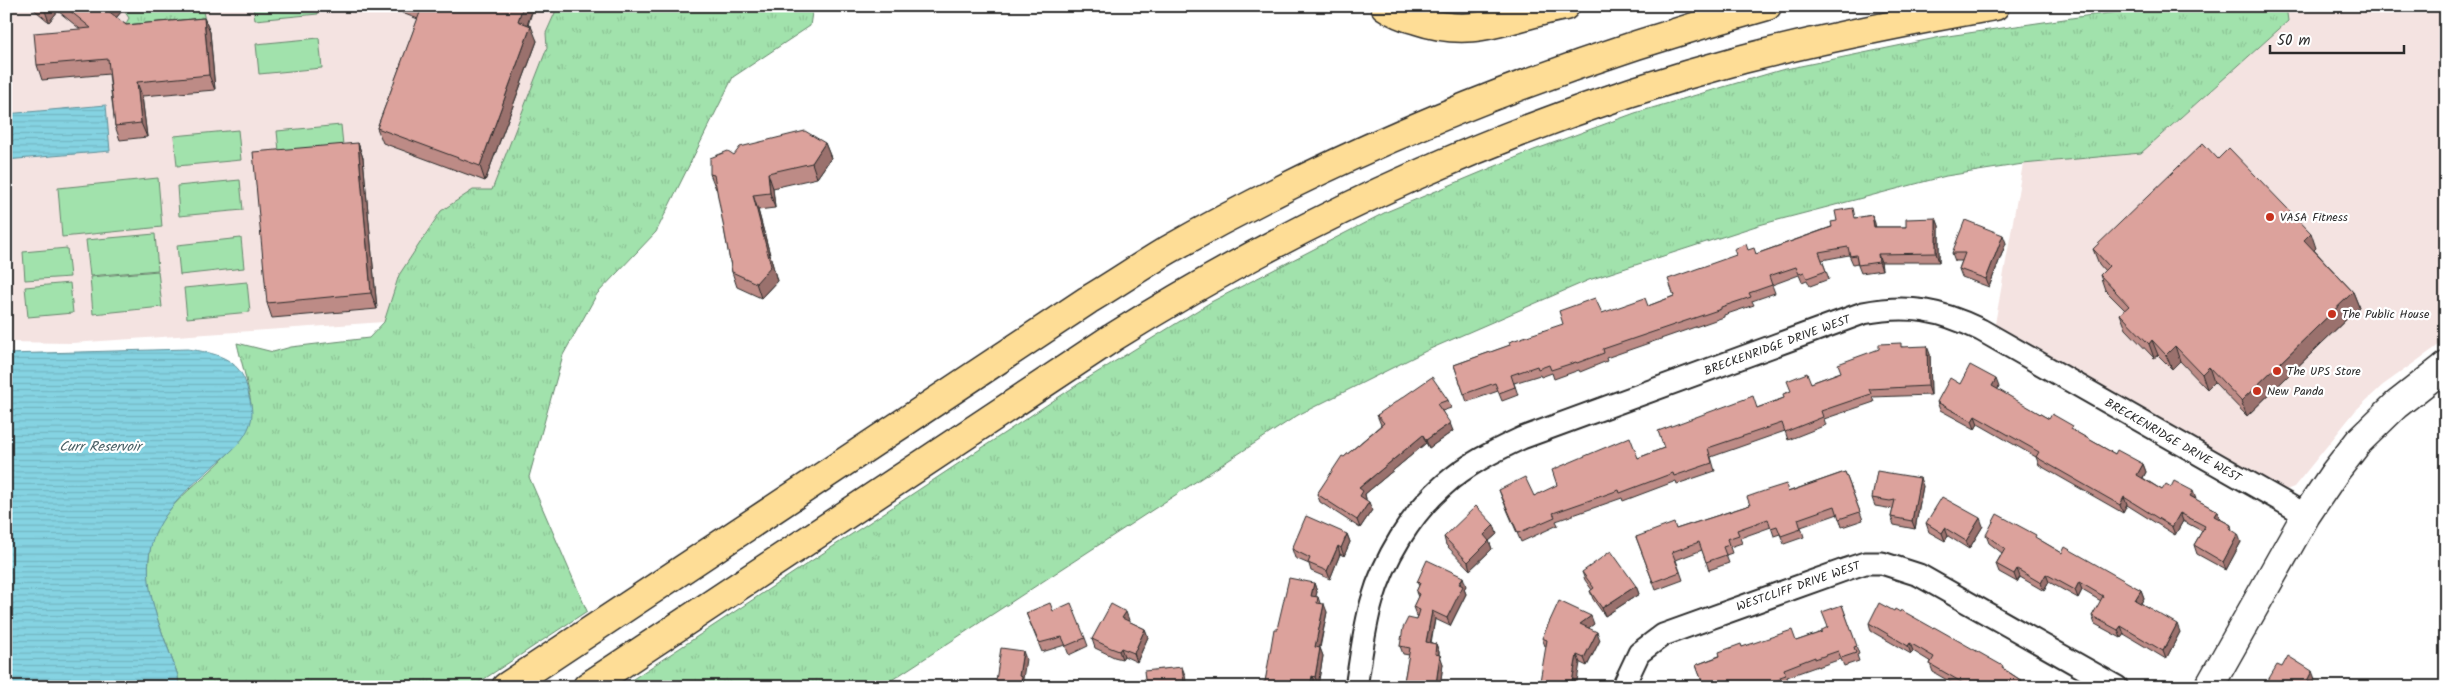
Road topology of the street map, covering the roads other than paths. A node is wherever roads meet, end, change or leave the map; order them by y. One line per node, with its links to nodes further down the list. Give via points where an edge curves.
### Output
1 (1385, 6): 2 (highway, via 1396,14 1456,30 1485,27)
2 (1565, 6)
3 (1767, 6): 7 (highway, via 1615,52 1420,125 1276,194 1168,251)
4 (1995, 6): 8 (highway, via 1889,25 1742,60 1629,94 1429,170 1295,234 1190,289 1112,338)
5 (2446, 366): 6 (street, via 2396,405 2359,440)
6 (2306, 515): 9 (street, BRECKENRIDGE DRIVE WEST, via 1981,330 1928,310 1886,308 1863,313 1522,438 1470,466 1444,485 1421,509 1384,571 1372,601); 12 (street)
7 (506, 687)
8 (587, 687)
9 (1356, 687)
10 (1623, 687): 11 (street, WESTCLIFF DRIVE WEST, via 1639,653 1663,635 1847,568 1882,563 1919,575)
11 (2117, 687)
12 (2208, 687)

